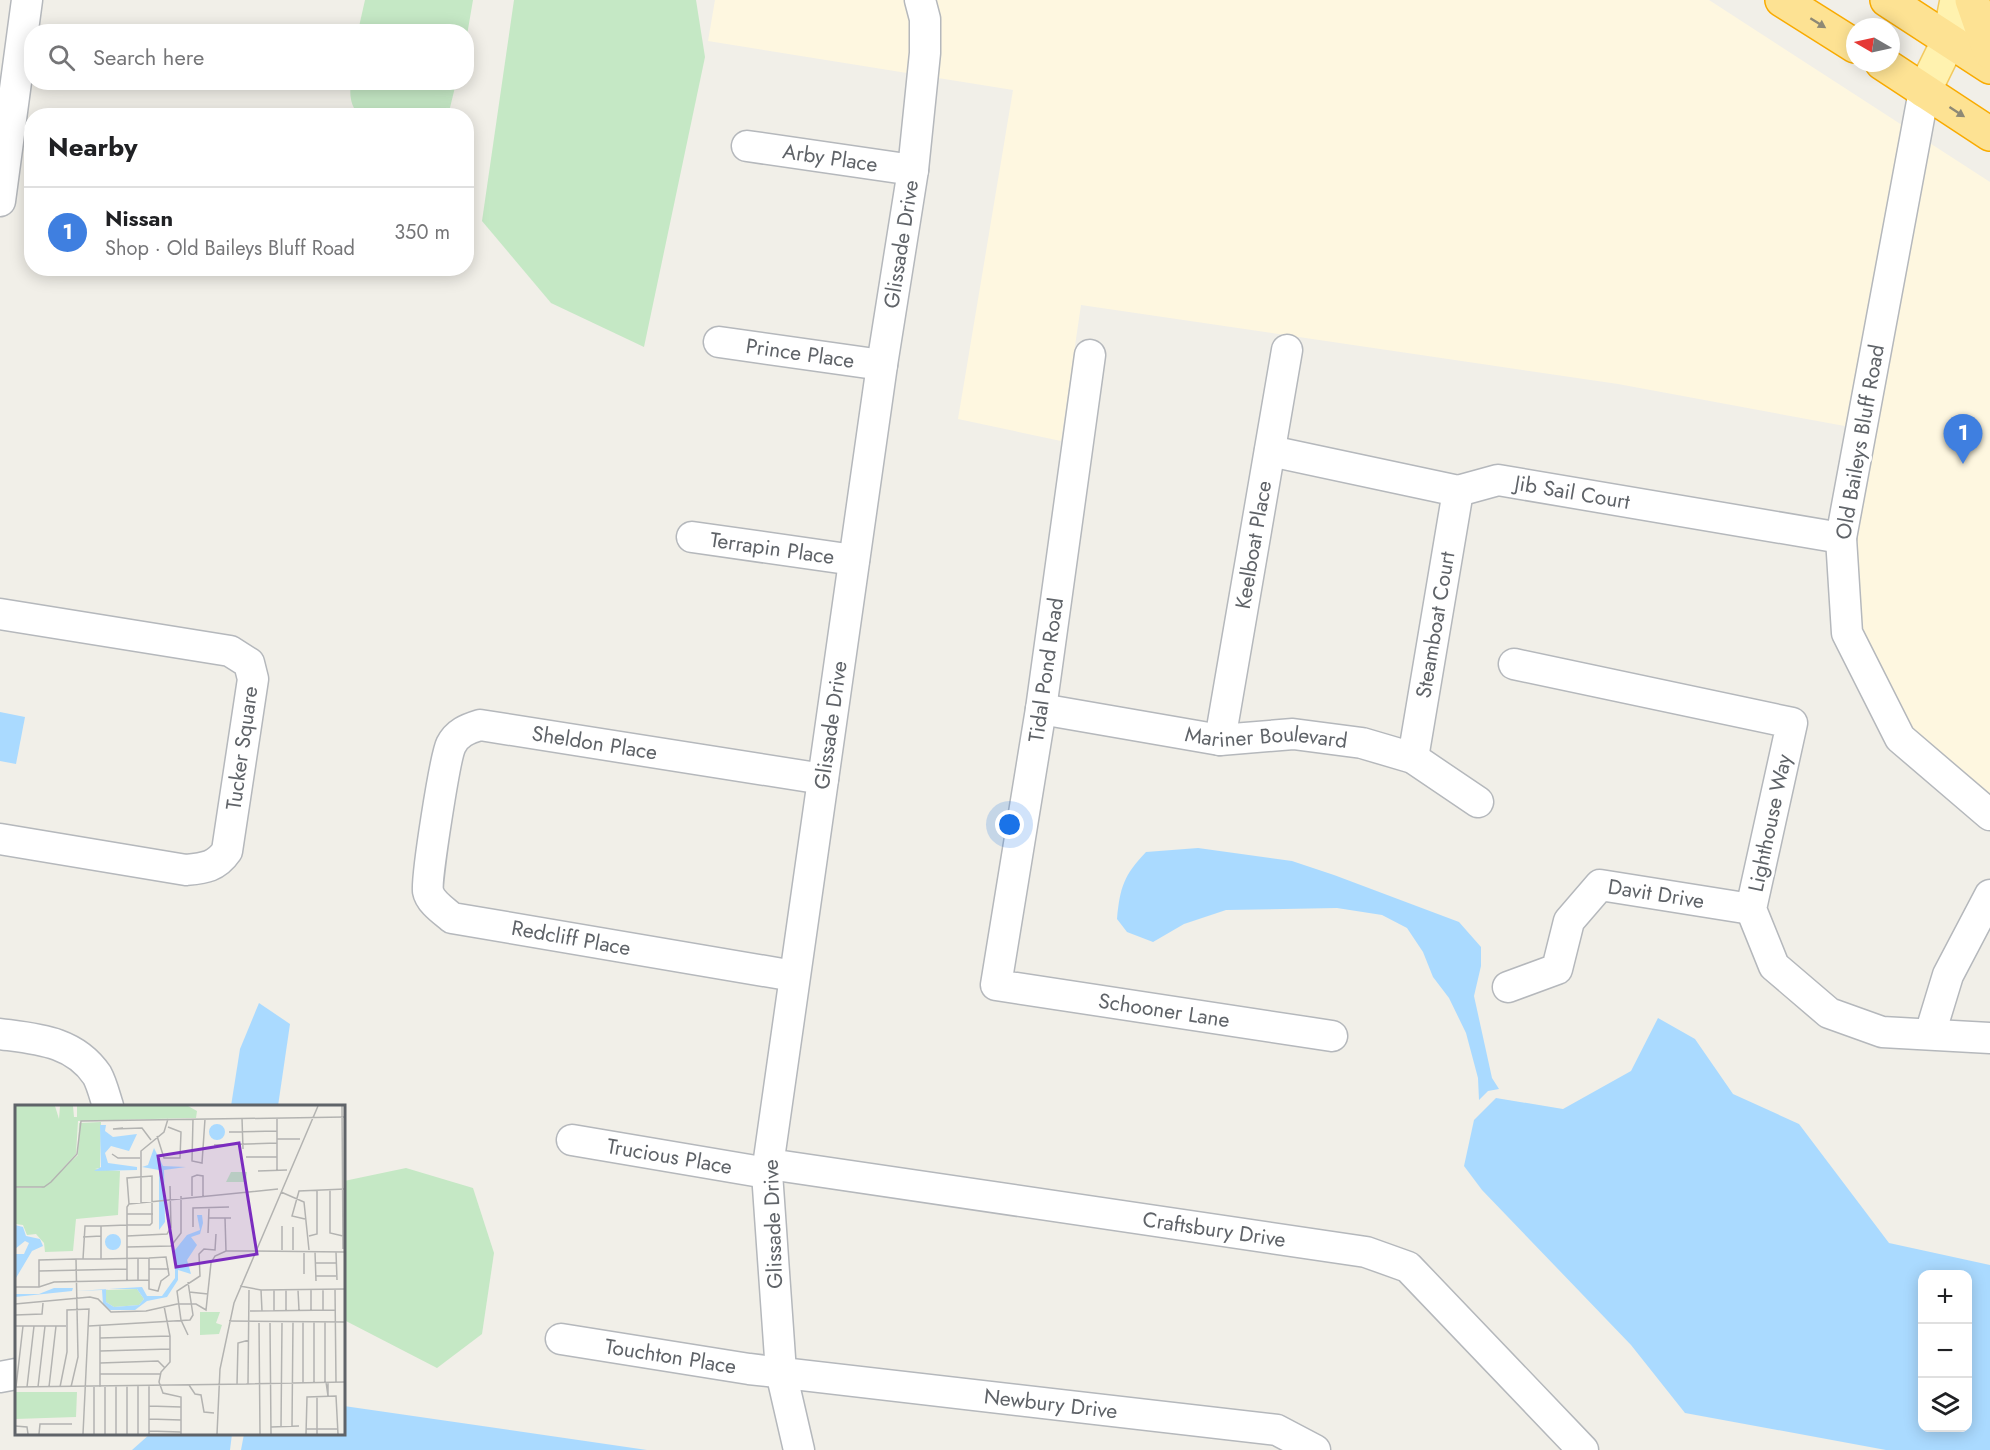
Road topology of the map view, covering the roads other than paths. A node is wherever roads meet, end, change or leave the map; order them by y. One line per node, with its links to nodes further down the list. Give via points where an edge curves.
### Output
1 (27, 0): 16 (street)
2 (920, 0): 15 (street, Glissade Drive, via 925,19 925,53)
3 (1782, 0): 8 (highway, one-way to 8)
4 (1887, 0): 7 (highway)
5 (1957, 0): 7 (main road)
6 (1972, 0): 9 (highway)
7 (1933, 21): 10 (highway); 12 (main road)
8 (1846, 40)
9 (1990, 52)
10 (1990, 67)
11 (1896, 72): 12 (highway)
12 (1924, 90): 13 (highway, one-way to 13); 24 (street, Old Baileys Bluff Road)
13 (1990, 134)
14 (747, 146): 15 (street, Arby Place)
15 (913, 170): 20 (street, Glissade Drive)
16 (0, 201)
17 (719, 342): 20 (street, Prince Place)
18 (1287, 350): 21 (street, Keelboat Place)
19 (1090, 355): 28 (street, Tidal Pond Road)
20 (882, 365): 25 (street, Glissade Drive)
21 (1270, 451): 22 (street, Jib Sail Court); 29 (street, Keelboat Place)
22 (1458, 491): 24 (street, Jib Sail Court, via 1498,480); 30 (street, Steamboat Court)
23 (692, 537): 25 (street, Terrapin Place)
24 (1840, 538): 33 (street, Old Baileys Bluff Road, via 1846,633 1900,738)
25 (854, 560): 31 (street, Glissade Drive)
26 (0, 614): 35 (street, Tucker Square, via 230,651 249,663 253,679 227,851 219,863 186,870)
27 (1514, 663): 37 (street, Lighthouse Way, via 1792,723)
28 (1041, 709): 29 (street, Mariner Boulevard); 39 (street, Tidal Pond Road)
29 (1220, 740): 30 (street, Mariner Boulevard, via 1293,734 1362,743)
30 (1413, 758): 32 (street, Mariner Boulevard)
31 (823, 779): 34 (street, Sheldon Place, via 480,725 462,731 450,746); 38 (street, Glissade Drive)
32 (1478, 802)
33 (1990, 815)
34 (436, 822): 38 (street, Redcliff Place, via 428,891 452,918)
35 (0, 839)
36 (1990, 895): 42 (street, via 1948,975)
37 (1751, 909): 40 (street, Davit Drive, via 1600,885 1569,921 1557,969); 42 (street, Lighthouse Way, via 1774,966 1829,1013 1882,1032)
38 (794, 976): 47 (street, Glissade Drive)
39 (996, 985): 43 (street, Schooner Lane)
40 (1508, 987)
41 (0, 1034): 45 (street, via 54,1041 77,1055 97,1076)
42 (1930, 1034): 44 (street, Lighthouse Way)
43 (1332, 1036)
44 (1990, 1038)
45 (107, 1105)
46 (572, 1140): 47 (street, Trucious Place)
47 (768, 1168): 49 (street, Glissade Drive); 54 (street, Craftsbury Drive, via 1366,1252 1408,1267)
48 (561, 1339): 49 (street, Touchton Place)
49 (781, 1371): 52 (street, Glissade Drive); 53 (street, Newbury Drive, via 1277,1430)
50 (15, 1374): 51 (street)
51 (0, 1377)
52 (799, 1450)
53 (1315, 1450)
54 (1583, 1450)

